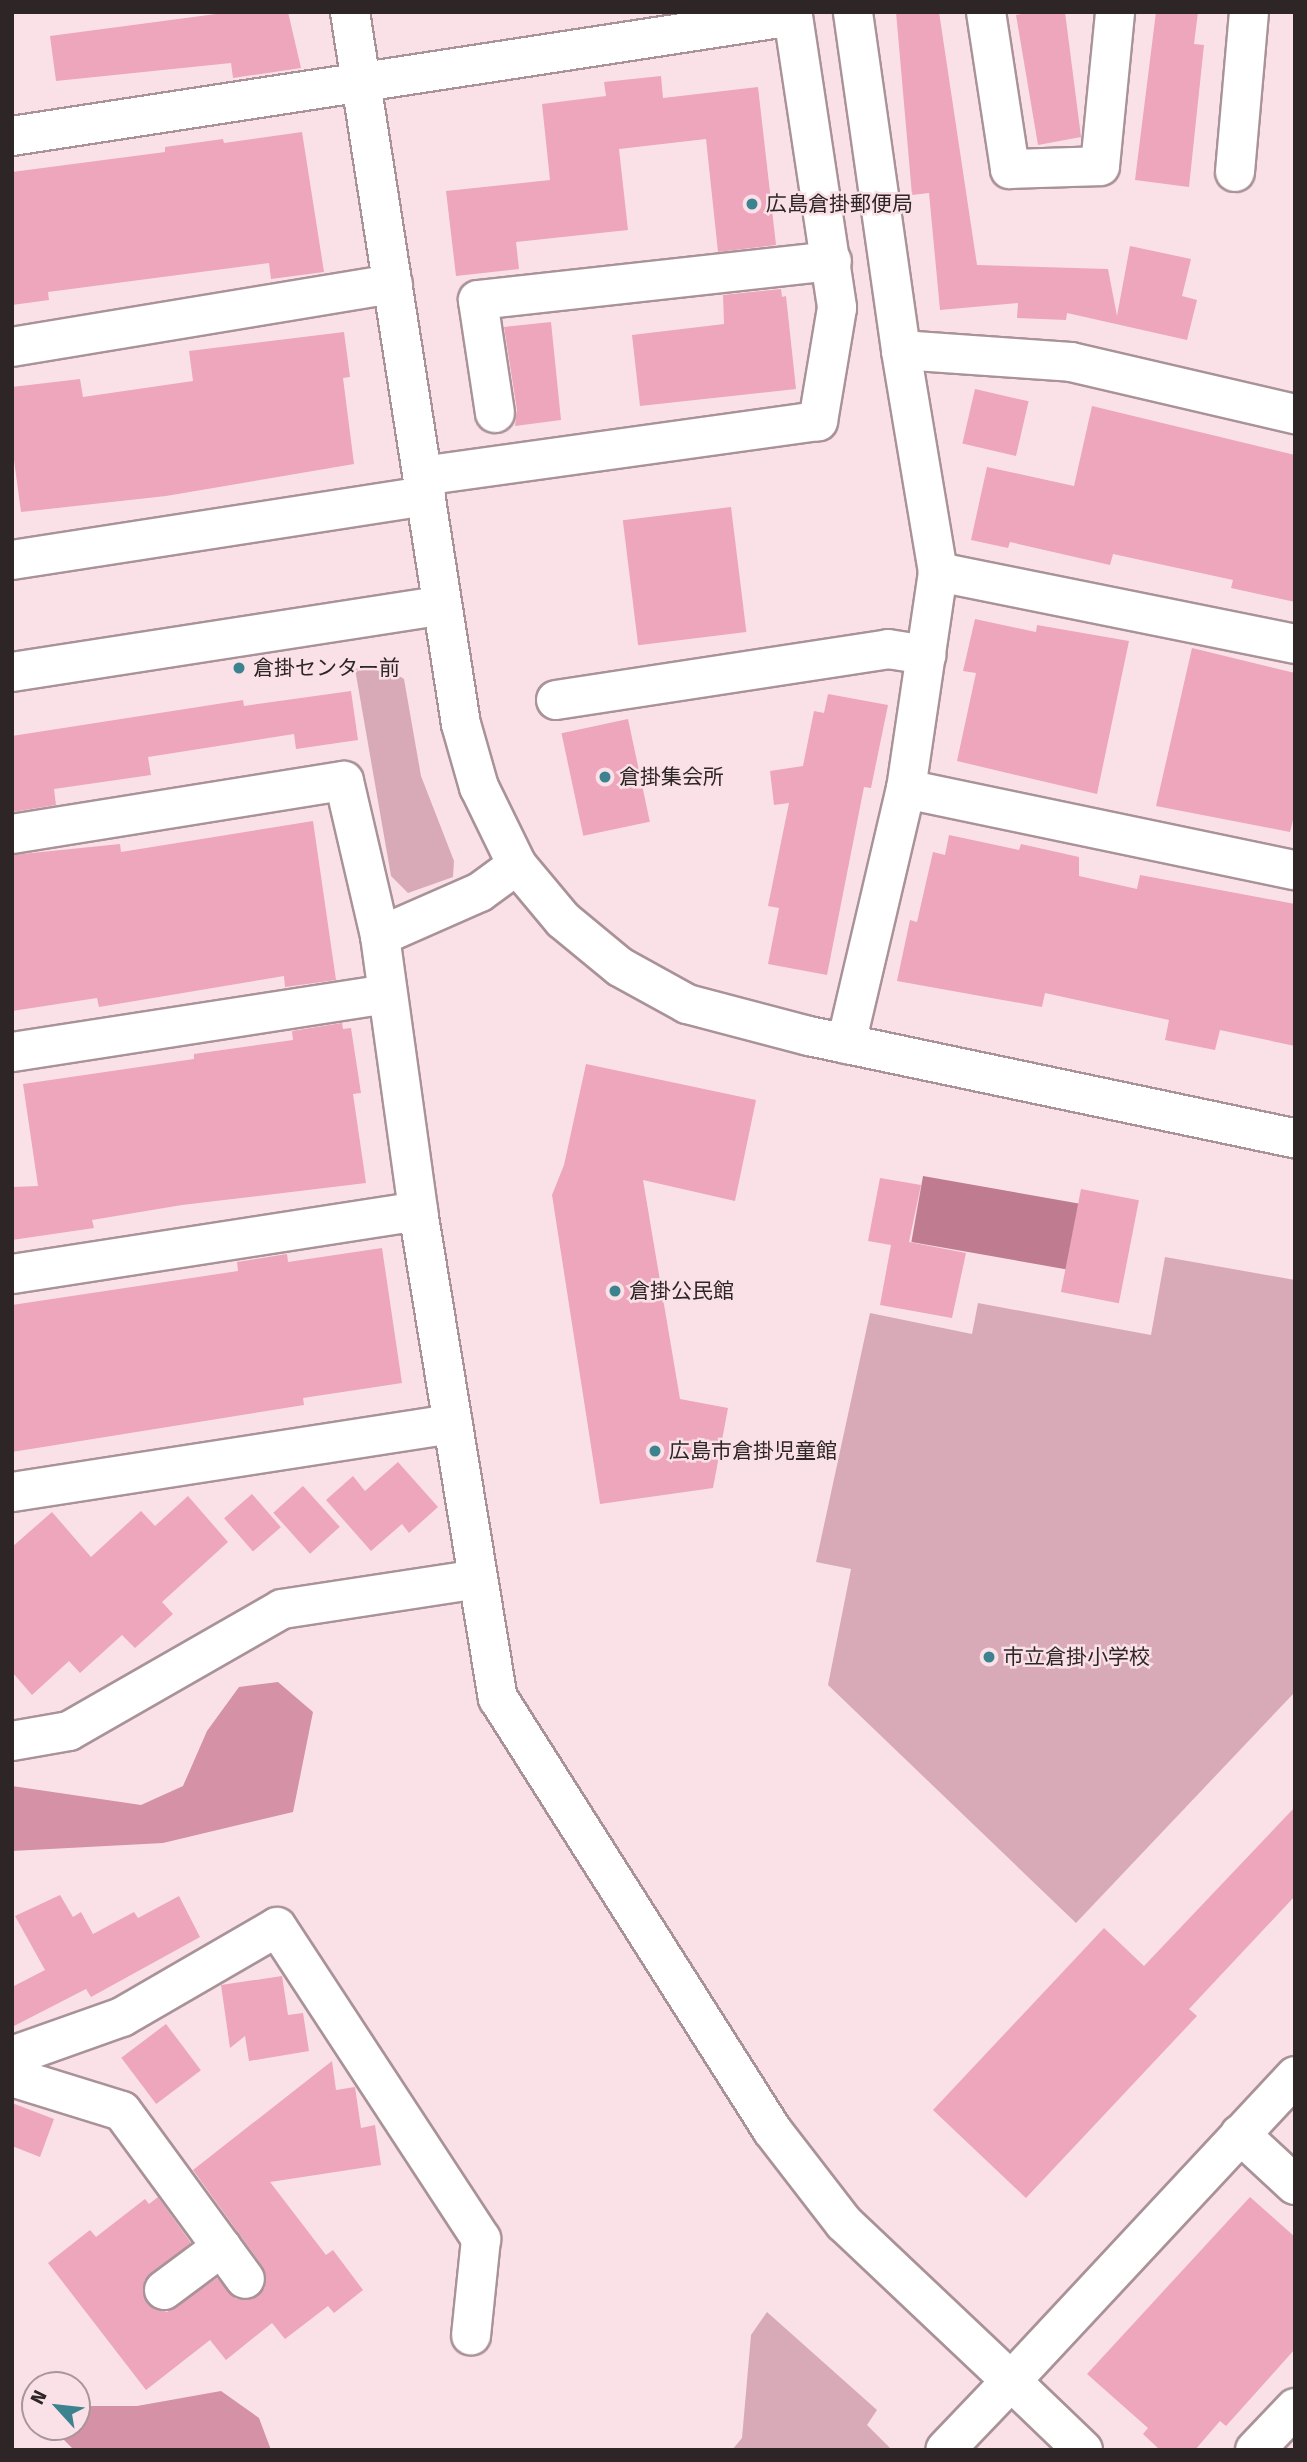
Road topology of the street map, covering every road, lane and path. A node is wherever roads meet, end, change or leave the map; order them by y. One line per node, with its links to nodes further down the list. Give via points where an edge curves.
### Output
1 (350, 12): 6 (street)
2 (853, 12): 12 (street)
3 (986, 12): 4 (street, via 1010,169 1101,166)
4 (1115, 12)
5 (1249, 12): 8 (street)
6 (361, 80): 7 (street); 9 (street, via 793,16); 10 (street)
7 (12, 136)
8 (1235, 172)
9 (832, 261): 13 (street, via 478,300); 15 (street, via 837,308 818,421)
10 (393, 284): 11 (street); 15 (street)
11 (12, 347)
12 (901, 350): 14 (street, via 1071,362); 17 (street)
13 (495, 413)
14 (1295, 414)
15 (424, 486): 16 (street); 18 (street)
16 (12, 560)
17 (938, 572): 19 (street); 20 (street)
18 (440, 606): 21 (street); 25 (street, via 461,724 479,787)
19 (1295, 644)
20 (928, 655): 22 (street, via 888,649); 23 (street)
21 (12, 672)
22 (556, 700)
23 (906, 789): 26 (street); 29 (street)
24 (12, 834): 27 (street, via 344,782)
25 (517, 865): 27 (street, via 481,892); 29 (street, via 563,920 610,959 687,1004)
26 (1295, 870)
27 (380, 936): 28 (street)
28 (385, 994): 30 (street); 32 (street)
29 (846, 1044): 31 (street)
30 (12, 1052)
31 (1295, 1138)
32 (418, 1211): 33 (street); 34 (street)
33 (12, 1274)
34 (453, 1424): 35 (street); 36 (street)
35 (12, 1492)
36 (478, 1579): 37 (street, via 282,1609 69,1731); 47 (street, via 498,1698 772,2130 844,2223)
37 (12, 1741)
38 (12, 2056): 46 (street, via 122,2017 277,1927 481,2239)
39 (1295, 2076): 41 (street)
40 (12, 2077): 43 (street, via 122,2111)
41 (1240, 2134): 42 (street); 47 (street)
42 (1295, 2185)
43 (222, 2247): 44 (street); 45 (street)
44 (245, 2279)
45 (164, 2290)
46 (471, 2335)
47 (1011, 2381): 49 (street); 50 (street)
48 (1295, 2408): 51 (street)
49 (945, 2450)
50 (1083, 2450)
51 (1255, 2450)

